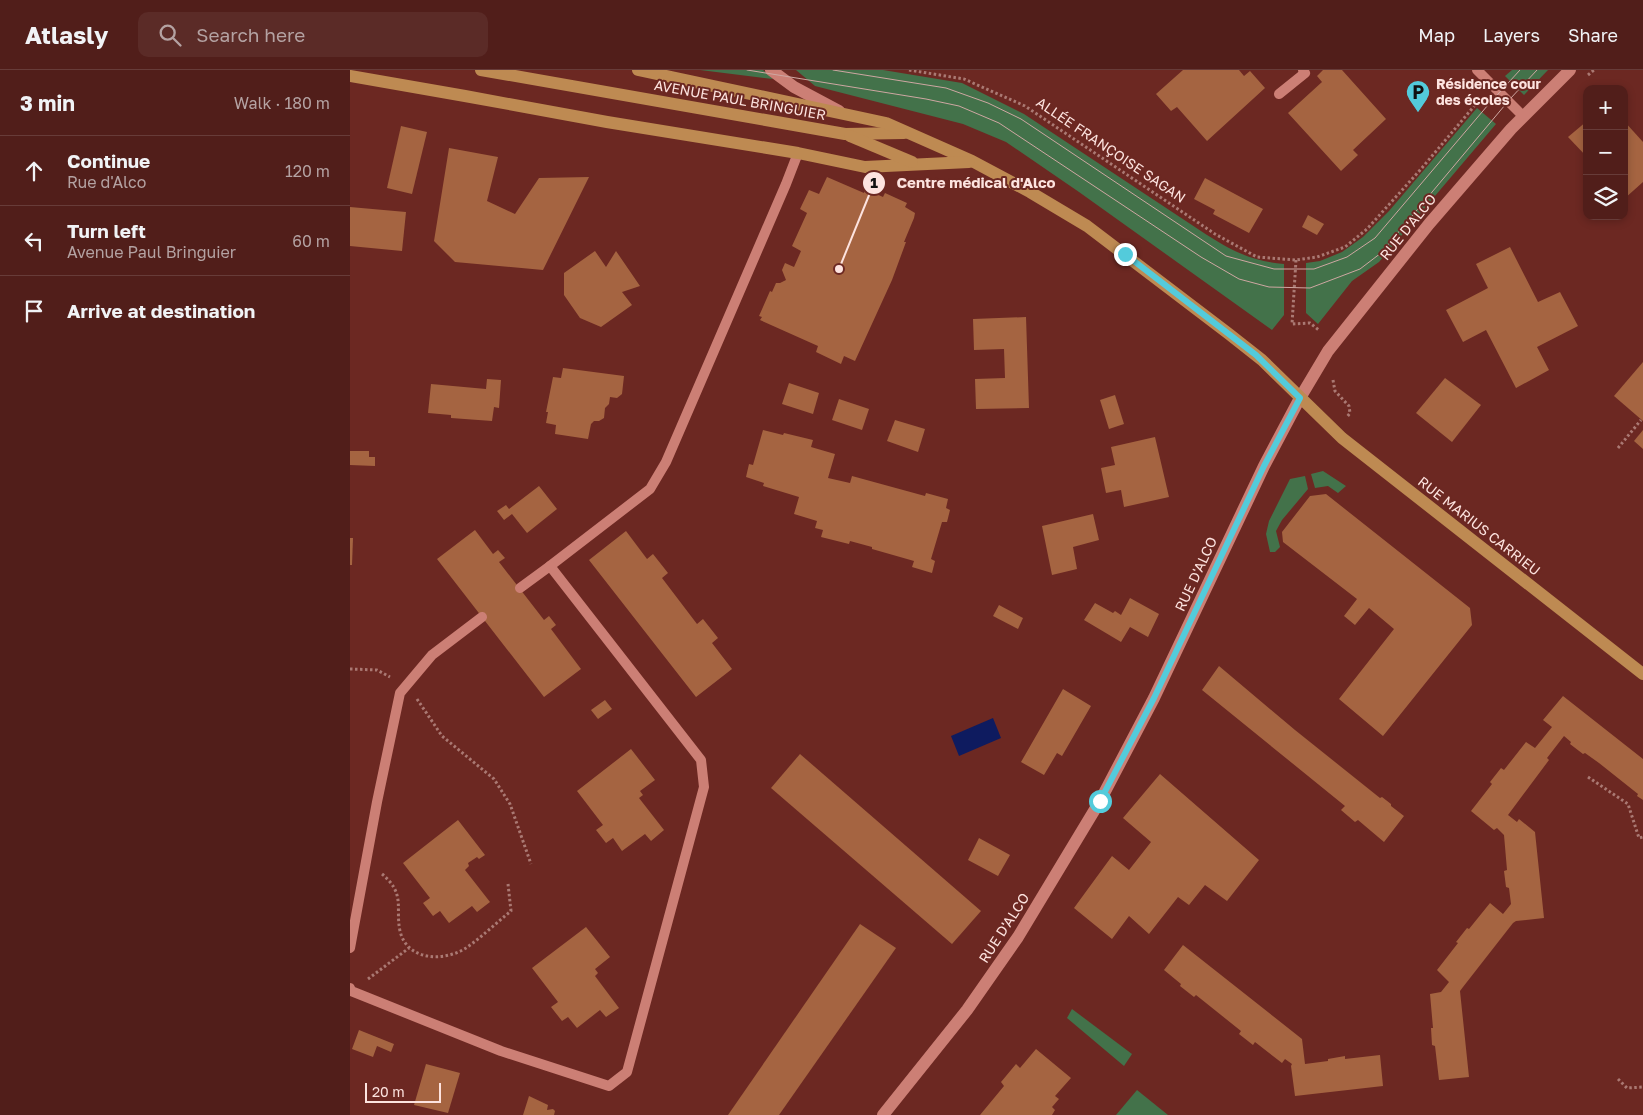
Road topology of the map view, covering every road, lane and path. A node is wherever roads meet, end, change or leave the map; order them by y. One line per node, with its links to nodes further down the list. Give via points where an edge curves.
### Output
1 (481, 70): 14 (main road, AVENUE PAUL BRINGUIER)
2 (639, 70): 11 (main road, AVENUE PAUL BRINGUIER)
3 (771, 70): 11 (street, via 794,87)
4 (909, 70): 9 (path, ALLÉE FRANÇOISE SAGAN, via 964,79 1025,106 1223,238 1257,257 1296,260 1345,248 1367,230)
5 (1303, 70): 10 (lane, via 1306,73)
6 (1477, 70): 9 (lane)
7 (1570, 70): 12 (street, RUE D'ALCO)
8 (350, 76): 15 (main road)
9 (1491, 85): 12 (lane)
10 (1279, 94)
11 (843, 114): 13 (main road, AVENUE PAUL BRINGUIER, via 886,123)
12 (1523, 116): 18 (street, RUE D'ALCO, via 1429,224 1328,351)
13 (909, 133): 14 (main road); 16 (main road, AVENUE PAUL BRINGUIER)
14 (845, 134): 17 (main road)
15 (798, 153): 17 (main road, via 865,167); 21 (lane, via 666,462 650,488)
16 (972, 162): 17 (main road); 18 (main road, AVENUE PAUL BRINGUIER, via 1087,226 1256,355)
17 (916, 164)
18 (1300, 398): 25 (main road, RUE MARIUS CARRIEU, via 1342,438); 37 (street, RUE D'ALCO, via 1264,466 1154,698 1100,801 1018,937 967,1010)
19 (1642, 420): 20 (path)
20 (1618, 448)
21 (550, 566): 22 (lane); 34 (lane, via 701,760 704,787 627,1072 609,1086 501,1051)
22 (520, 588)
23 (482, 617): 26 (lane, via 432,655)
24 (350, 669): 26 (path, via 377,670)
25 (1643, 674)
26 (407, 685): 29 (lane, via 400,693); 30 (path, via 442,736 494,779 510,804)
27 (1588, 777): 28 (path, via 1628,804 1639,838)
28 (1643, 837)
29 (366, 861): 32 (lane); 33 (path, via 389,880 399,899 400,930)
30 (531, 864)
31 (508, 884): 33 (path, via 511,911 465,948 441,957 420,955)
32 (350, 948)
33 (409, 948): 34 (path)
34 (351, 990)
35 (1618, 1079): 36 (path, via 1627,1088)
36 (1643, 1087)
37 (883, 1115)

